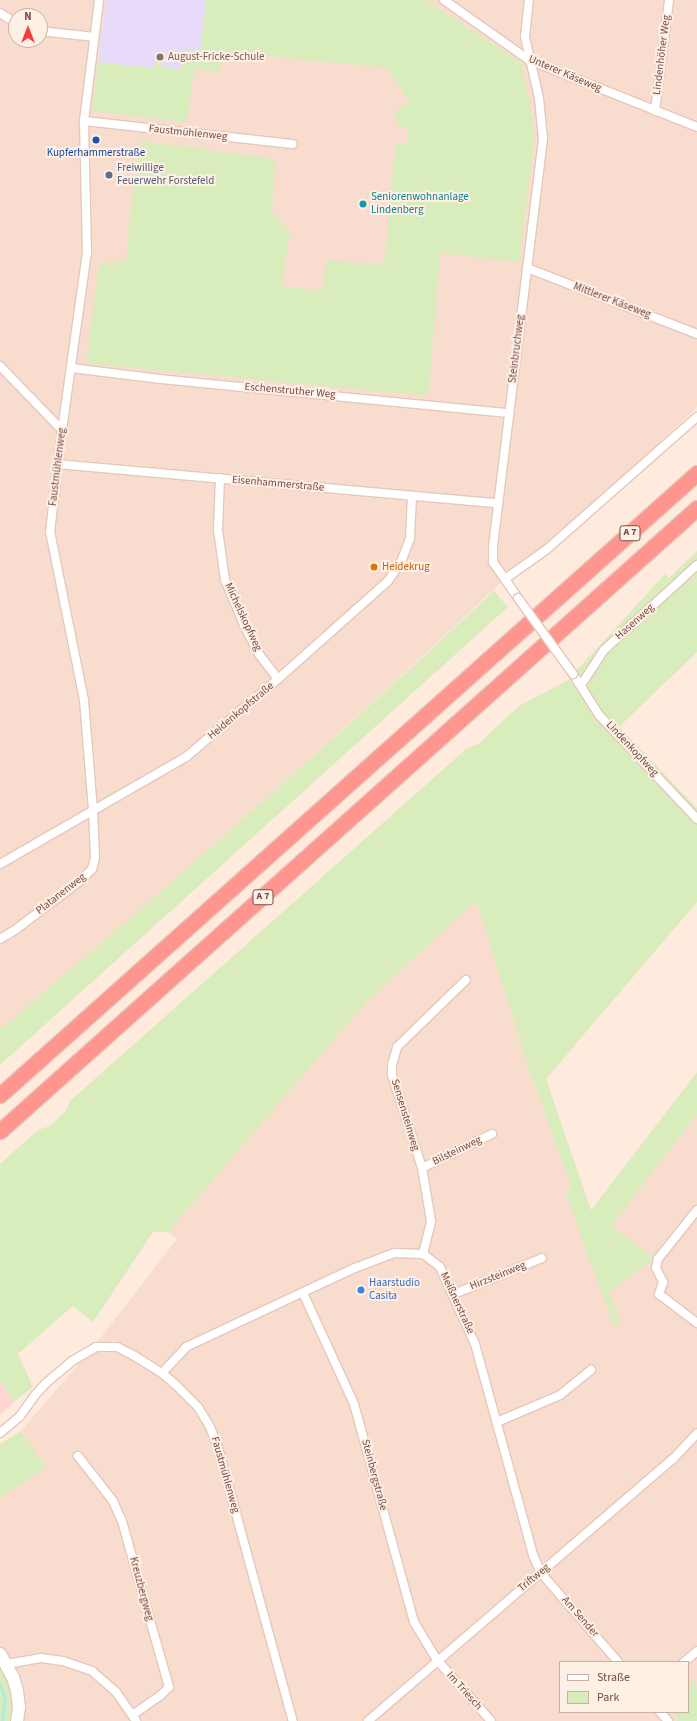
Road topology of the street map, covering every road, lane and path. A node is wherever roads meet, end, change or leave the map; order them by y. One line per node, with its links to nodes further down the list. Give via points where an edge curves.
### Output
1 (99, 0): 6 (street, Faustmühlenweg)
2 (444, 0): 7 (street, Unterer Käseweg)
3 (529, 0): 7 (street, Steinbruchweg, via 525,37)
4 (669, 0): 8 (street, Lindenhöher Weg)
5 (48, 32): 6 (street)
6 (95, 37): 9 (street, Faustmühlenweg)
7 (529, 60): 8 (street, Unterer Käseweg); 12 (street, Steinbruchweg, via 539,98 543,139)
8 (655, 111): 10 (street, Unterer Käseweg)
9 (84, 121): 11 (street, Faustmühlenweg); 15 (street, Faustmühlenweg, via 87,253)
10 (697, 127)
11 (292, 144)
12 (527, 268): 13 (street, Mittlerer Käseweg); 16 (street, Steinbruchweg)
13 (697, 334)
14 (0, 366): 18 (street)
15 (71, 368): 16 (street, Eschenstruther Weg); 18 (street, Faustmühlenweg)
16 (509, 413): 23 (street, Steinbruchweg)
17 (697, 417): 26 (street, via 546,550)
18 (62, 430): 19 (street, Faustmühlenweg)
19 (58, 464): 21 (street, Eisenhammerstraße); 30 (street, Faustmühlenweg, via 50,532 84,700)
20 (697, 473): 35 (highway, A 7)
21 (220, 478): 22 (street, Eisenhammerstraße); 28 (street, Michelskopfweg, via 218,530 226,580 259,654)
22 (412, 496): 23 (street, Eisenhammerstraße); 28 (street, Heidenkopfstraße, via 410,539 401,562 388,581)
23 (498, 503): 26 (street, Steinbruchweg, via 493,562)
24 (697, 508): 36 (highway, A 7)
25 (697, 565): 29 (street, Hasenweg, via 604,650)
26 (505, 579): 27 (street, Steinbruchweg, bridge)
27 (574, 674): 29 (street, Lindenkopfweg)
28 (278, 679): 30 (street, Heidenkopfstraße, via 186,757)
29 (581, 686): 31 (street, Lindenkopfweg, via 599,715)
30 (93, 810): 32 (street, Heidenkopfstraße); 33 (street, Platanenweg, via 95,858 92,869 80,881)
31 (697, 819)
32 (0, 864)
33 (0, 939)
34 (466, 980): 38 (street, Sensensteinweg, via 397,1047 392,1066 392,1074)
35 (0, 1095)
36 (0, 1131)
37 (492, 1134): 38 (street, Bilsteinweg)
38 (422, 1168): 40 (street, Sensensteinweg, via 431,1221)
39 (697, 1210): 44 (street, via 658,1260 656,1268 663,1282 659,1294)
40 (423, 1254): 42 (street, via 394,1253); 43 (street, Meißnerstraße, via 440,1267)
41 (542, 1258): 43 (street, Hirzsteinweg)
42 (303, 1293): 46 (street, via 186,1347); 54 (street, Steinbergstraße, via 354,1404 414,1622)
43 (454, 1294): 47 (street, Meißnerstraße, via 475,1344)
44 (697, 1323)
45 (591, 1370): 47 (street, via 560,1395)
46 (162, 1374): 48 (street, Faustmühlenweg, via 117,1347 96,1347 72,1361 46,1383 20,1416); 60 (street, Faustmühlenweg, via 198,1407 217,1444)
47 (497, 1422): 51 (street, Meißnerstraße, via 533,1555)
48 (0, 1433)
49 (697, 1433): 51 (street, Triftweg, via 673,1458)
50 (78, 1456): 58 (street, Kreuzbergweg, via 113,1501 122,1521 169,1686)
51 (541, 1572): 54 (street, Triftweg); 55 (street, Am Sender)
52 (697, 1651): 56 (street)
53 (3, 1659): 58 (street, via 40,1658 63,1661 92,1671 116,1692); 59 (main road, via 17,1691)
54 (437, 1660): 61 (street, Triftweg); 62 (street, Im Triesch)
55 (617, 1661)
56 (685, 1661)
57 (661, 1713): 63 (street)
58 (134, 1718)
59 (18, 1721)
60 (293, 1721)
61 (368, 1721)
62 (491, 1721)
63 (668, 1721)

